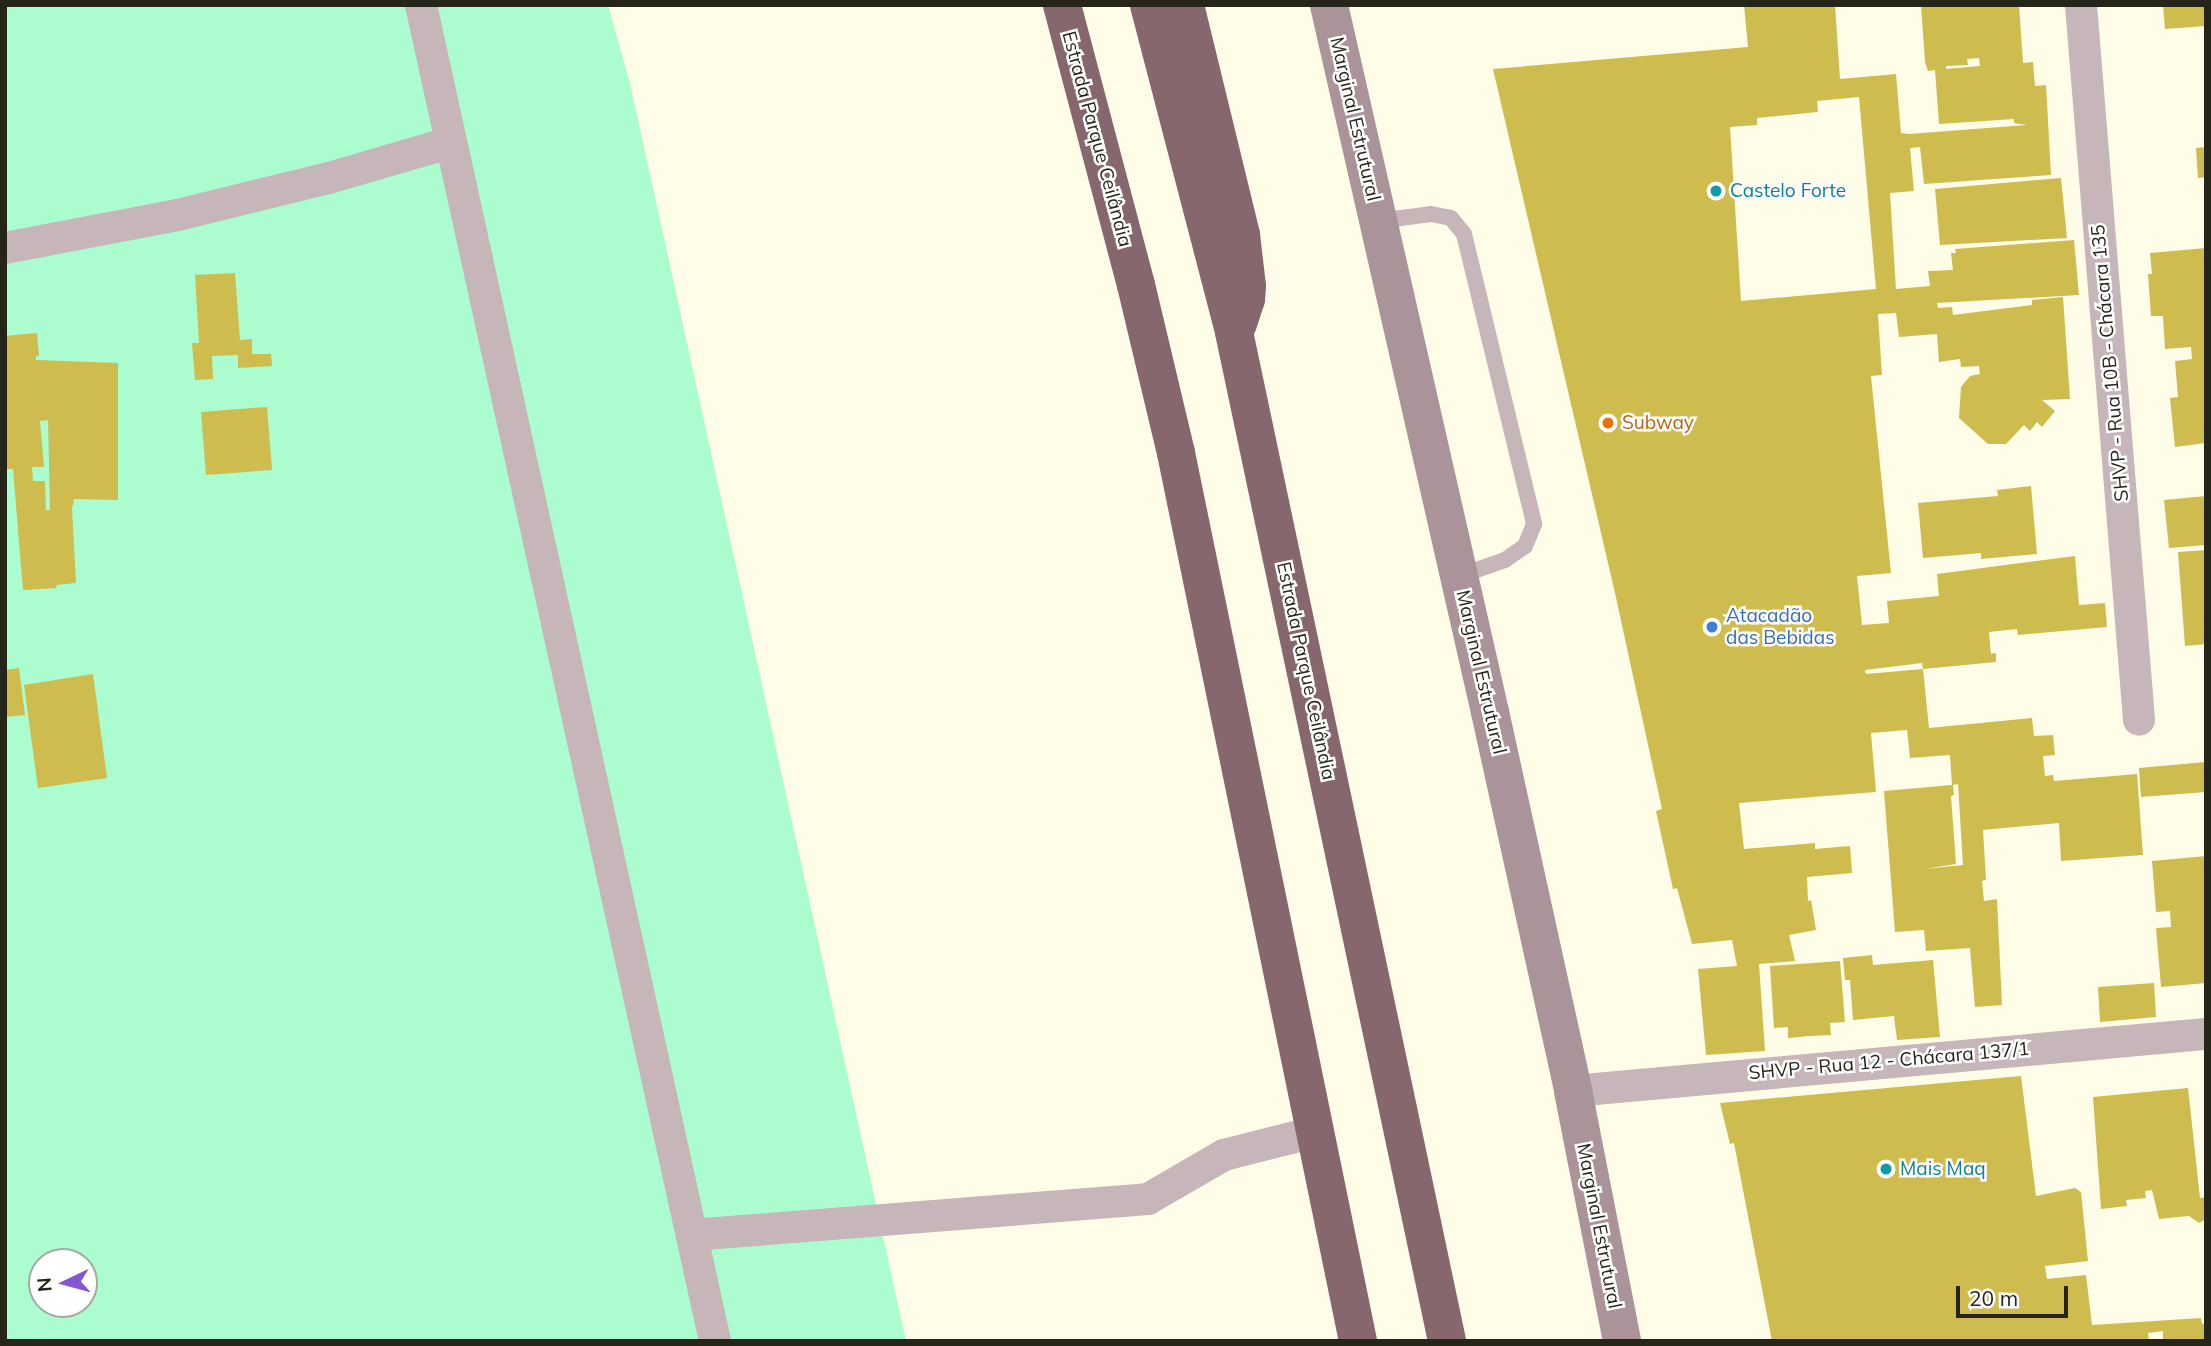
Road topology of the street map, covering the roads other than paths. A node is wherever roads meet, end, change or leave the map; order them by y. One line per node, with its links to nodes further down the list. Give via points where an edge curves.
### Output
1 (421, 5): 7 (street)
2 (1062, 5): 15 (highway, Estrada Parque Ceilândia, via 1176,453)
3 (1149, 5): 10 (highway, Estrada Parque Ceilândia)
4 (1185, 5): 10 (highway, via 1245,258 1246,299)
5 (1329, 5): 8 (street, Marginal Estrutural)
6 (2081, 5): 12 (street, SHVP - Rua 10B - Chácara 135)
7 (449, 143): 9 (street, via 190,212); 16 (street)
8 (1378, 221): 11 (street, Marginal Estrutural); 11 (lane, via 1431,214 1451,218 1464,234 1534,524 1525,546 1505,560)
9 (5, 248)
10 (1234, 332): 19 (highway, Estrada Parque Ceilândia)
11 (1459, 576): 14 (street, Marginal Estrutural)
12 (2139, 720)
13 (2206, 1034): 14 (street, SHVP - Rua 12 - Chácara 137/1)
14 (1573, 1091): 20 (street, Marginal Estrutural)
15 (1315, 1132): 16 (street, via 1224,1156 1148,1199); 18 (highway, Estrada Parque Ceilândia)
16 (692, 1235): 17 (street)
17 (715, 1341)
18 (1358, 1341)
19 (1447, 1341)
20 (1622, 1341)

